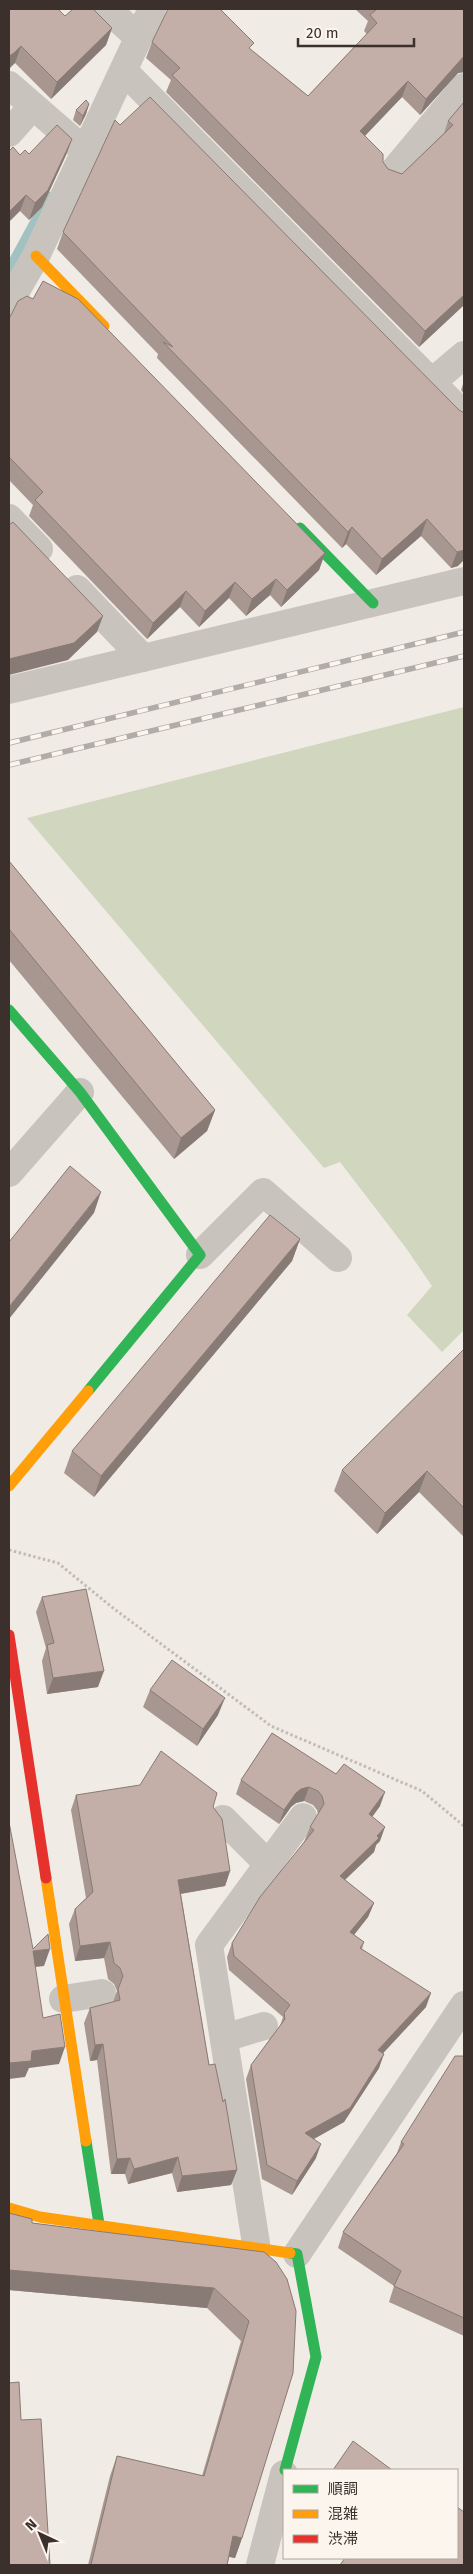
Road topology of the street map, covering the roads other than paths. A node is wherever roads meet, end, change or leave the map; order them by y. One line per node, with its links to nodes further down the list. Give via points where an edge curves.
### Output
1 (107, 9): 3 (street)
2 (152, 9): 3 (street)
3 (137, 36): 4 (street)
4 (124, 70): 9 (street); 15 (street)
5 (9, 85): 7 (street)
6 (464, 87): 10 (street)
7 (32, 107): 8 (street); 9 (street)
8 (9, 133)
9 (85, 151): 11 (street)
10 (392, 172)
11 (36, 256): 12 (street); 13 (street)
12 (9, 303)
13 (111, 334)
14 (464, 356): 15 (street)
15 (432, 382): 16 (street)
16 (464, 415)
17 (9, 518): 21 (street)
18 (290, 518): 20 (street)
19 (464, 581): 20 (street)
20 (372, 603): 21 (street)
21 (143, 658): 22 (street)
22 (9, 690)
23 (9, 1010): 24 (street)
24 (80, 1092): 25 (street); 26 (street)
25 (9, 1173)
26 (200, 1255): 27 (street, via 262,1192); 28 (street)
27 (338, 1258)
28 (9, 1486)
29 (9, 1635): 34 (street)
30 (303, 1817): 32 (street)
31 (223, 1819): 32 (street)
32 (268, 1864): 37 (street, via 209,1945)
33 (102, 1993): 34 (street)
34 (63, 1999): 39 (street)
35 (462, 2013): 41 (street)
36 (264, 2026): 37 (street)
37 (224, 2038): 40 (street)
38 (9, 2208): 39 (street, via 40,2217)
39 (99, 2224): 40 (street)
40 (257, 2250): 41 (street)
41 (297, 2254): 42 (street, via 316,2356)
42 (285, 2469)
43 (283, 2478): 44 (street)
44 (260, 2565)

